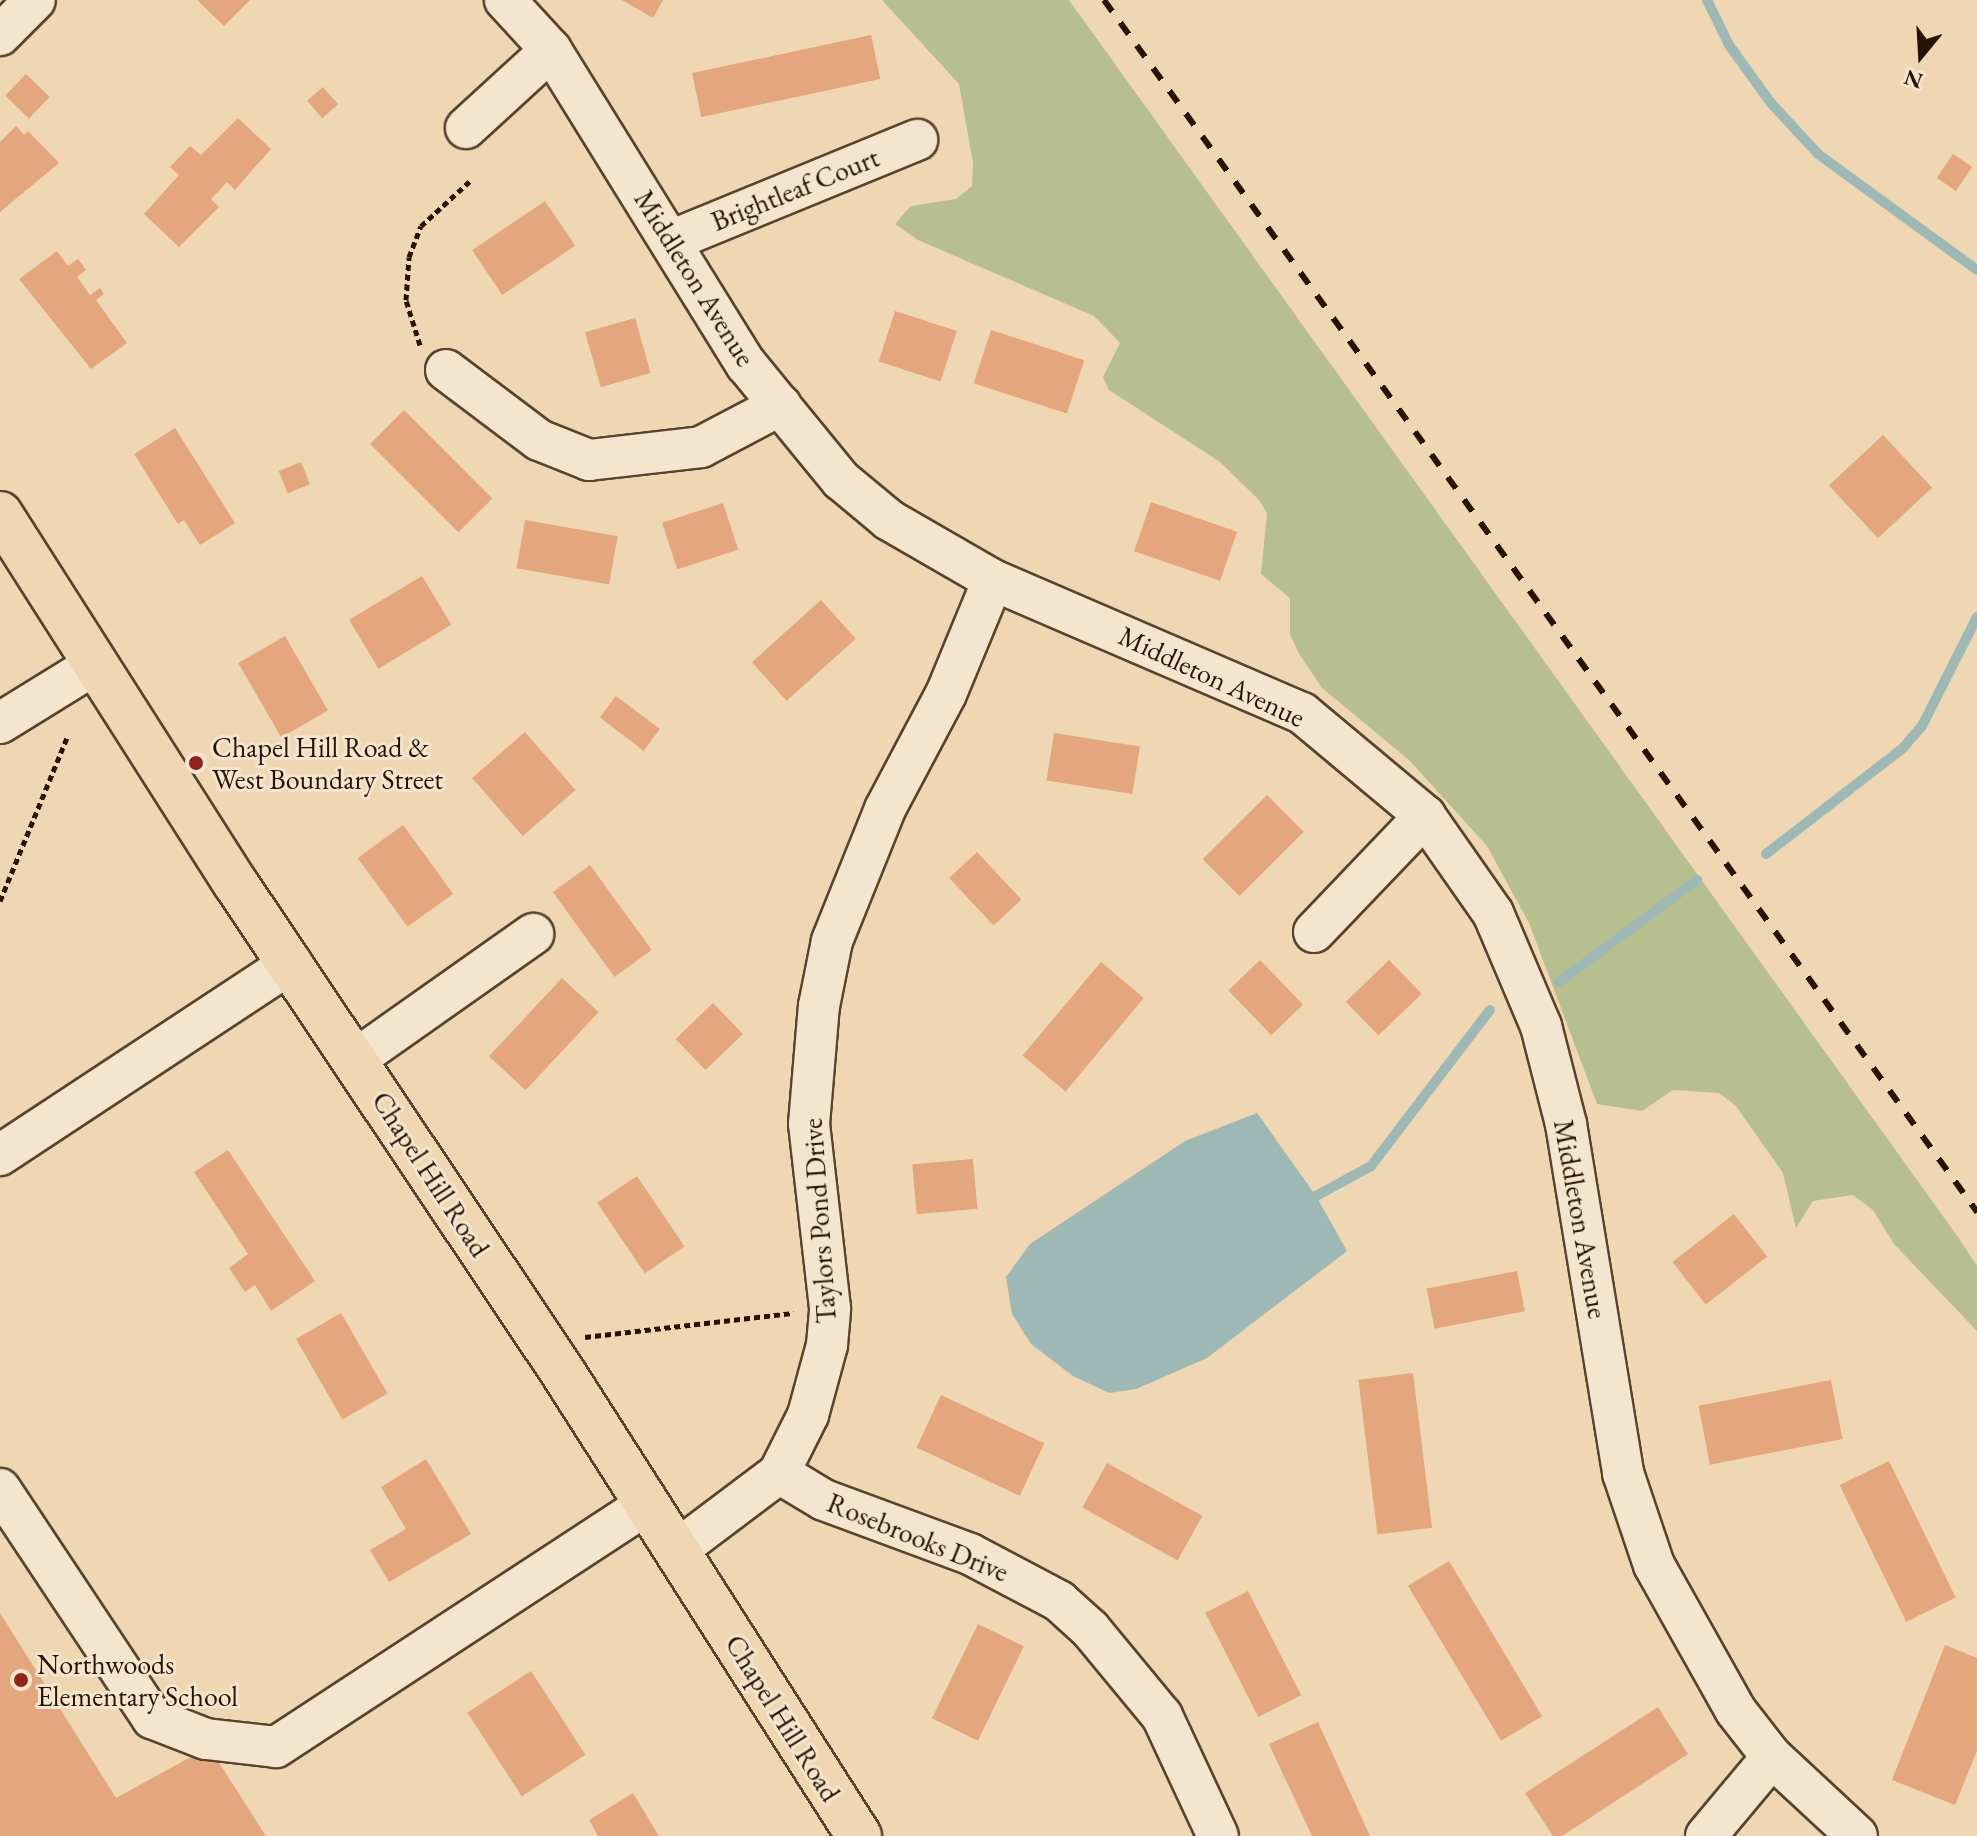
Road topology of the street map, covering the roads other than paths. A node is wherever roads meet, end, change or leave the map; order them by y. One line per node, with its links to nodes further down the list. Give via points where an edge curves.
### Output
1 (35, 0): 3 (street)
2 (508, 1): 4 (street, Middleton Avenue)
3 (0, 35)
4 (551, 50): 5 (street); 7 (street, Middleton Avenue)
5 (466, 128)
6 (917, 140): 7 (street, Brightleaf Court)
7 (673, 240): 9 (street, Middleton Avenue, via 746,364)
8 (446, 370): 9 (street, via 539,440 589,460 701,447)
9 (781, 405): 11 (street, Middleton Avenue, via 841,480 889,520)
10 (0, 514): 12 (main road, Chapel Hill Road)
11 (993, 580): 14 (street, Middleton Avenue, via 1302,713); 23 (street, Taylors Pond Drive, via 946,694 885,809 832,941 819,1006 809,1124 830,1308 820,1380)
12 (94, 665): 13 (street); 17 (main road, Chapel Hill Road)
13 (0, 723)
14 (1425, 816): 15 (street); 27 (street, Middleton Avenue, via 1493,913 1541,1026 1566,1124 1623,1473 1654,1565 1705,1664)
15 (1314, 932)
16 (533, 934): 18 (street)
17 (291, 963): 18 (main road, Chapel Hill Road); 19 (street)
18 (356, 1059): 25 (main road, Chapel Hill Road)
19 (43, 1129): 20 (street); 21 (street); 22 (street)
20 (0, 1144)
21 (0, 1155)
22 (0, 1182)
23 (779, 1473): 26 (street, Taylors Pond Drive); 29 (street, Rosebrooks Drive, via 824,1500 970,1554 1059,1601 1090,1629 1162,1716)
24 (0, 1489): 25 (street, via 152,1718 206,1739 276,1747)
25 (647, 1504): 26 (main road, Chapel Hill Road)
26 (677, 1550): 28 (main road, Chapel Hill Road)
27 (1772, 1757): 30 (street); 31 (street, Middleton Avenue)
28 (859, 1836)
29 (1218, 1836)
30 (1706, 1836)
31 (1857, 1836)

